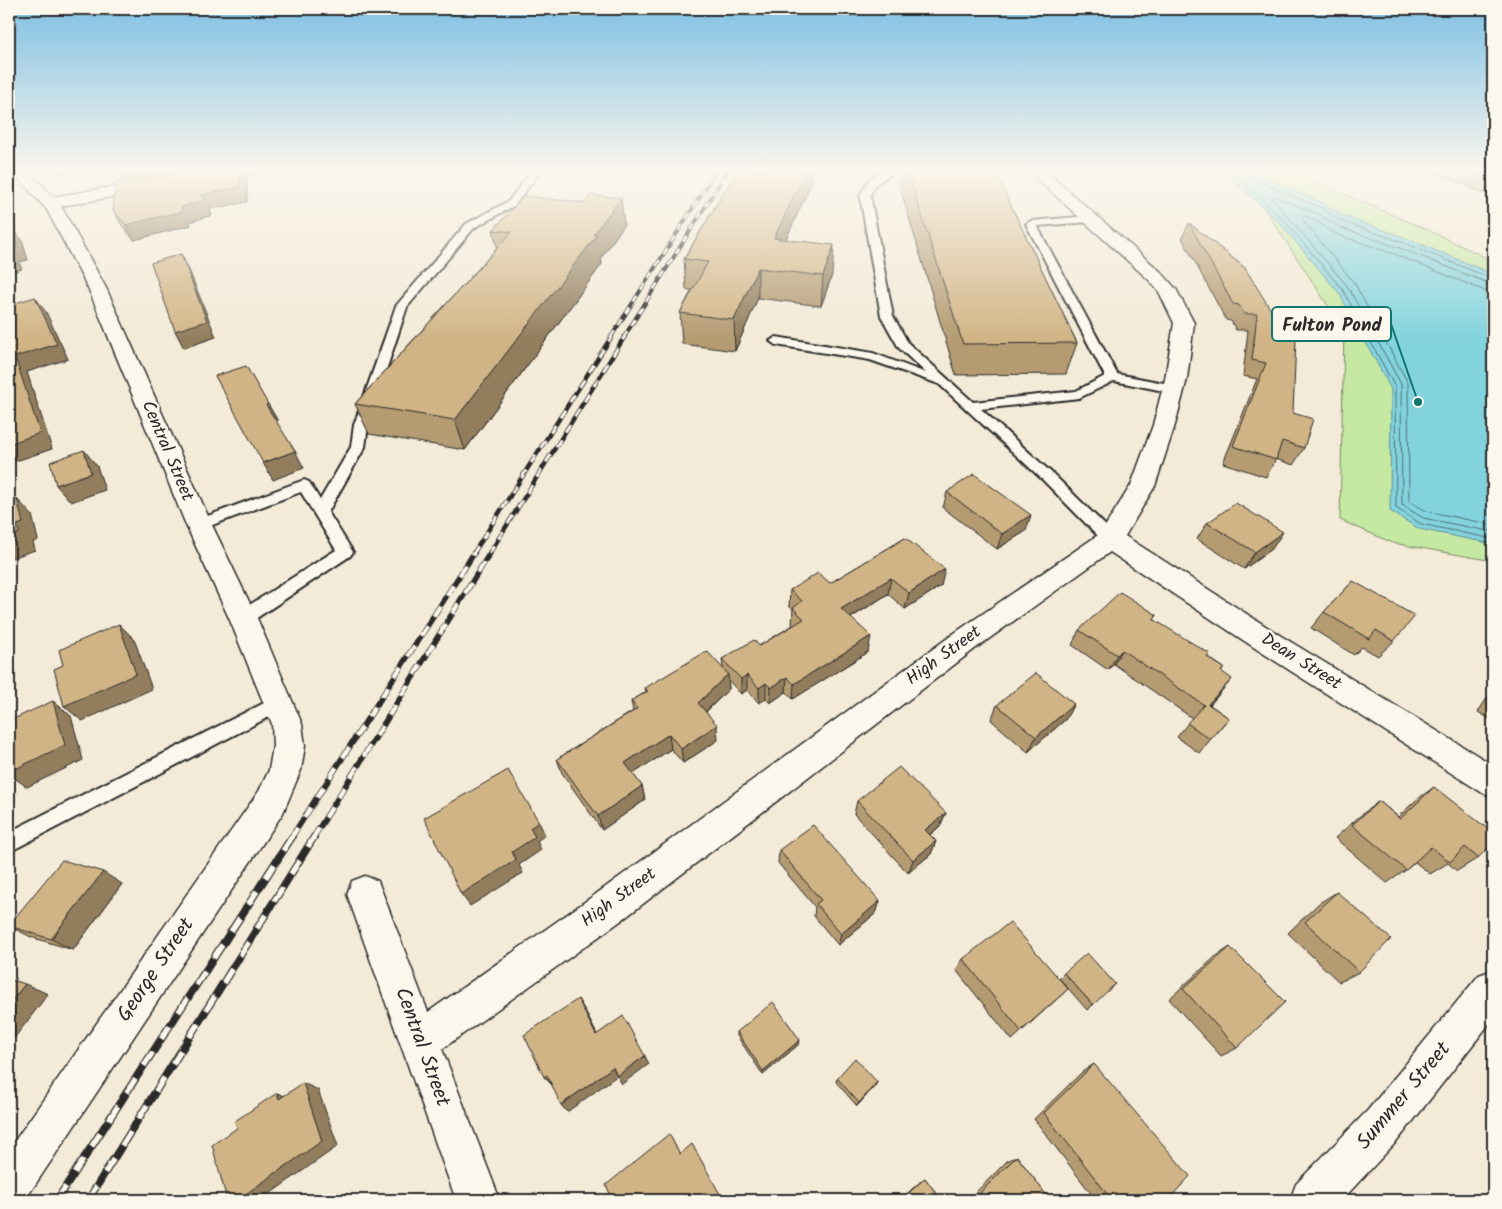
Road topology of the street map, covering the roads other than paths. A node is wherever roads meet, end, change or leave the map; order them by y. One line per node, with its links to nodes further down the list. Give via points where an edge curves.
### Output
1 (64, 226): 12 (street, Central Street, via 98,290)
2 (470, 226): 11 (lane, via 402,306 371,394 358,447)
3 (871, 226): 8 (lane, via 887,316 903,345)
4 (1032, 226): 7 (lane)
5 (1098, 226): 9 (street, High Street, via 1155,276 1178,306 1184,323)
6 (776, 341): 8 (lane, via 873,357)
7 (1112, 377): 9 (lane); 10 (lane, via 1079,394)
8 (946, 385): 10 (lane)
9 (1174, 389): 13 (street, High Street, via 1143,486)
10 (970, 406): 13 (lane)
11 (320, 513): 12 (lane, via 304,485); 14 (lane, via 346,552)
12 (199, 525): 14 (street, Central Street)
13 (1110, 539): 17 (street, Dean Street); 21 (street, High Street, via 966,640 609,907)
14 (242, 618): 15 (street, Central Street)
15 (278, 704): 16 (street, Central Street, via 287,724); 18 (lane)
16 (289, 746): 22 (street, George Street, via 284,770 271,802)
17 (1493, 782)
18 (9, 842)
19 (365, 894): 21 (street, Central Street)
20 (1493, 989): 24 (street, Summer Street, via 1383,1125)
21 (419, 1042): 23 (street, Central Street)
22 (9, 1186)
23 (478, 1200)
24 (1312, 1200)

